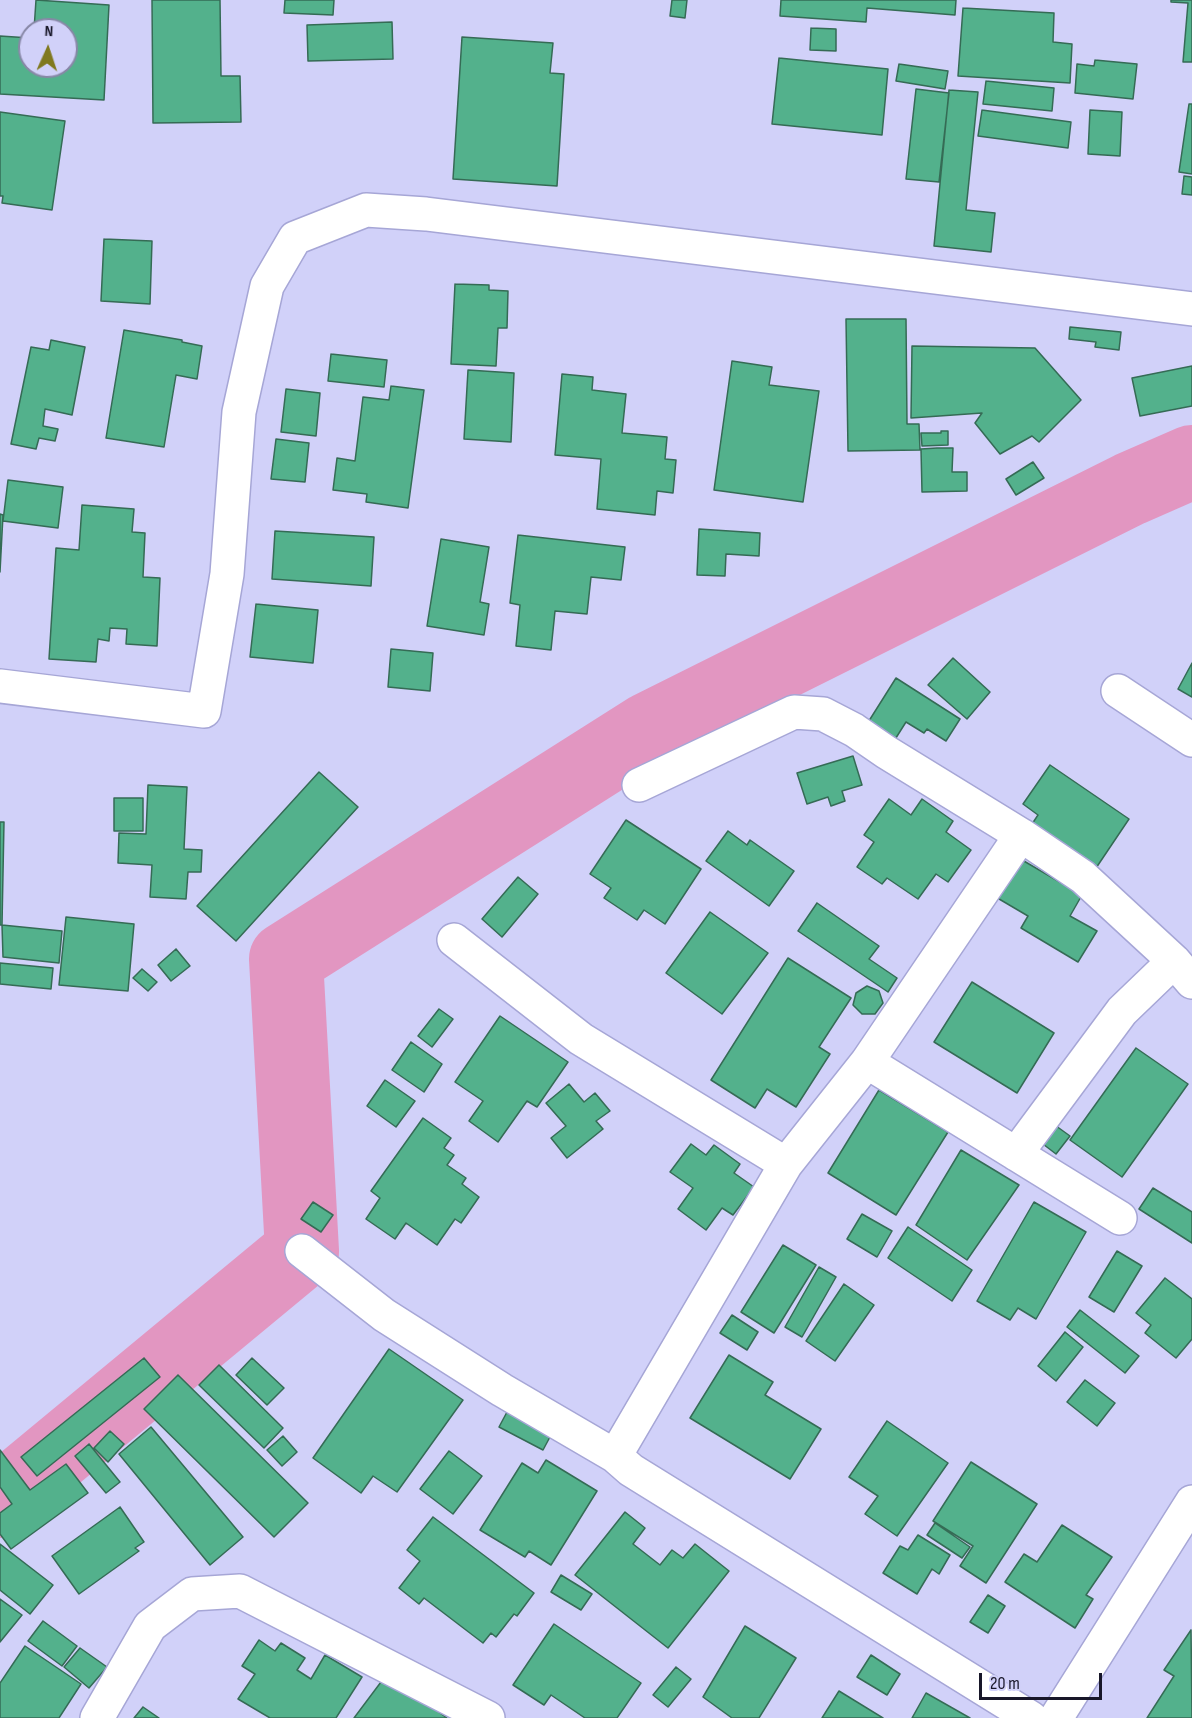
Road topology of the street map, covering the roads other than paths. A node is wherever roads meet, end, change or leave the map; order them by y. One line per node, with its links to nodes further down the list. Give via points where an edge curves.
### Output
1 (1192, 309): 2 (street, via 426,214 366,210 295,238 267,286 239,412 227,574 204,711)
2 (0, 686)
3 (1118, 692): 4 (street)
4 (1192, 740)
5 (639, 785): 6 (street, via 794,712 823,714)
6 (1022, 835): 8 (street, via 1083,877); 9 (street)
7 (454, 940): 11 (street, via 581,1039)
8 (1183, 971): 10 (street, via 1122,1011)
9 (867, 1062): 10 (street); 11 (street)
10 (1016, 1154): 12 (street)
11 (786, 1164): 14 (street)
12 (1120, 1218)
13 (302, 1251): 14 (street, via 384,1315)
14 (615, 1456): 18 (street)
15 (1192, 1502): 19 (street)
16 (97, 1718): 17 (street, via 150,1626 192,1594 240,1590)
17 (488, 1718)
18 (1031, 1718)
19 (1056, 1718)

